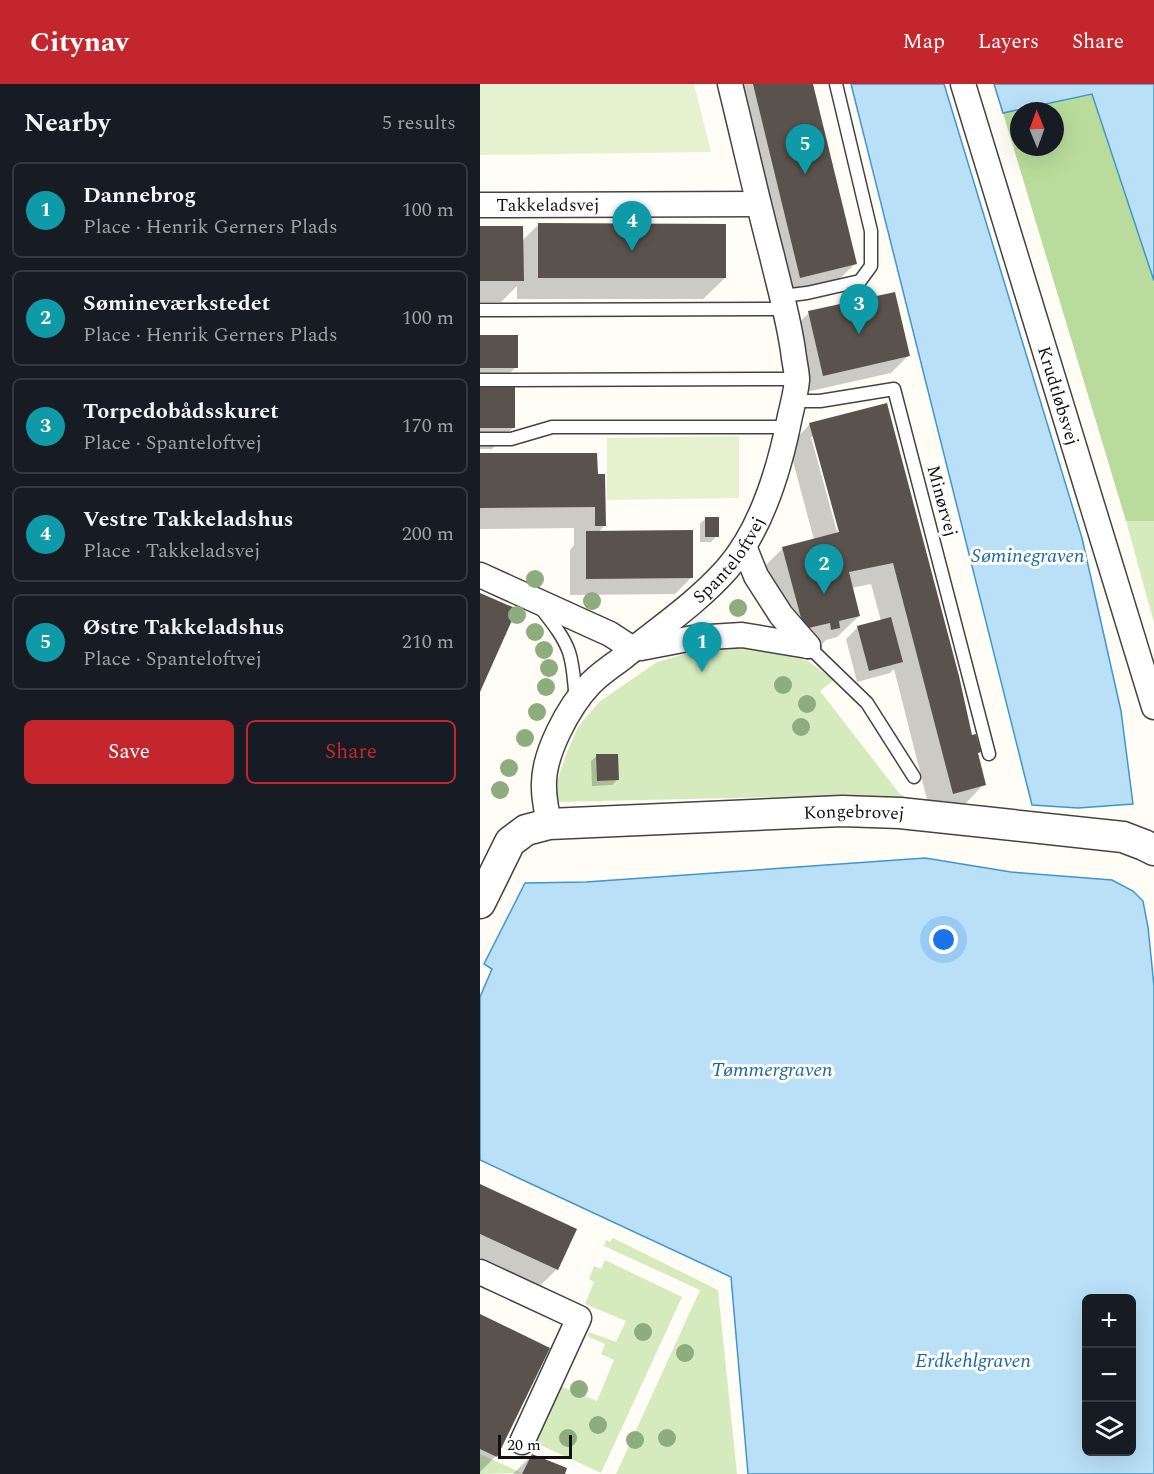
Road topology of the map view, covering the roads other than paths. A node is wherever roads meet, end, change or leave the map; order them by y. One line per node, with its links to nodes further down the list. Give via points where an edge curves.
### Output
1 (730, 84): 4 (street, Spanteloftvej)
2 (836, 84): 6 (lane, via 871,231 871,266 860,281 807,293)
3 (963, 84): 18 (street, Krudtløbsvej)
4 (758, 204): 5 (street, Takkeladsvej); 6 (street, Spanteloftvej)
5 (480, 206)
6 (784, 303): 7 (lane); 9 (street, Spanteloftvej, via 793,348)
7 (480, 310)
8 (480, 380): 9 (lane)
9 (795, 390): 10 (street, Spanteloftvej); 19 (lane, Minørvej, via 820,401 894,389)
10 (788, 427): 11 (lane, via 552,427 511,439); 12 (street, Spanteloftvej, via 773,480)
11 (480, 439)
12 (744, 546): 15 (street, via 756,576 781,615); 16 (street, Spanteloftvej, via 703,593)
13 (480, 575): 14 (street)
14 (534, 598): 16 (street); 17 (lane, via 569,650)
15 (808, 646): 16 (street, via 742,635 693,638); 20 (lane, via 867,703)
16 (633, 649): 17 (street, Spanteloftvej, via 591,683)
17 (576, 703): 21 (street, Spanteloftvej, via 553,742 546,768 544,788)
18 (1154, 707)
19 (989, 754)
20 (914, 777)
21 (549, 824): 22 (street, Kongebrovej, via 842,811 900,813 1123,837); 23 (street, Kongebrovej, via 526,830 510,842 493,867)
22 (1154, 850)
23 (480, 903)
24 (480, 1272): 25 (street, via 579,1318)
25 (522, 1442)

